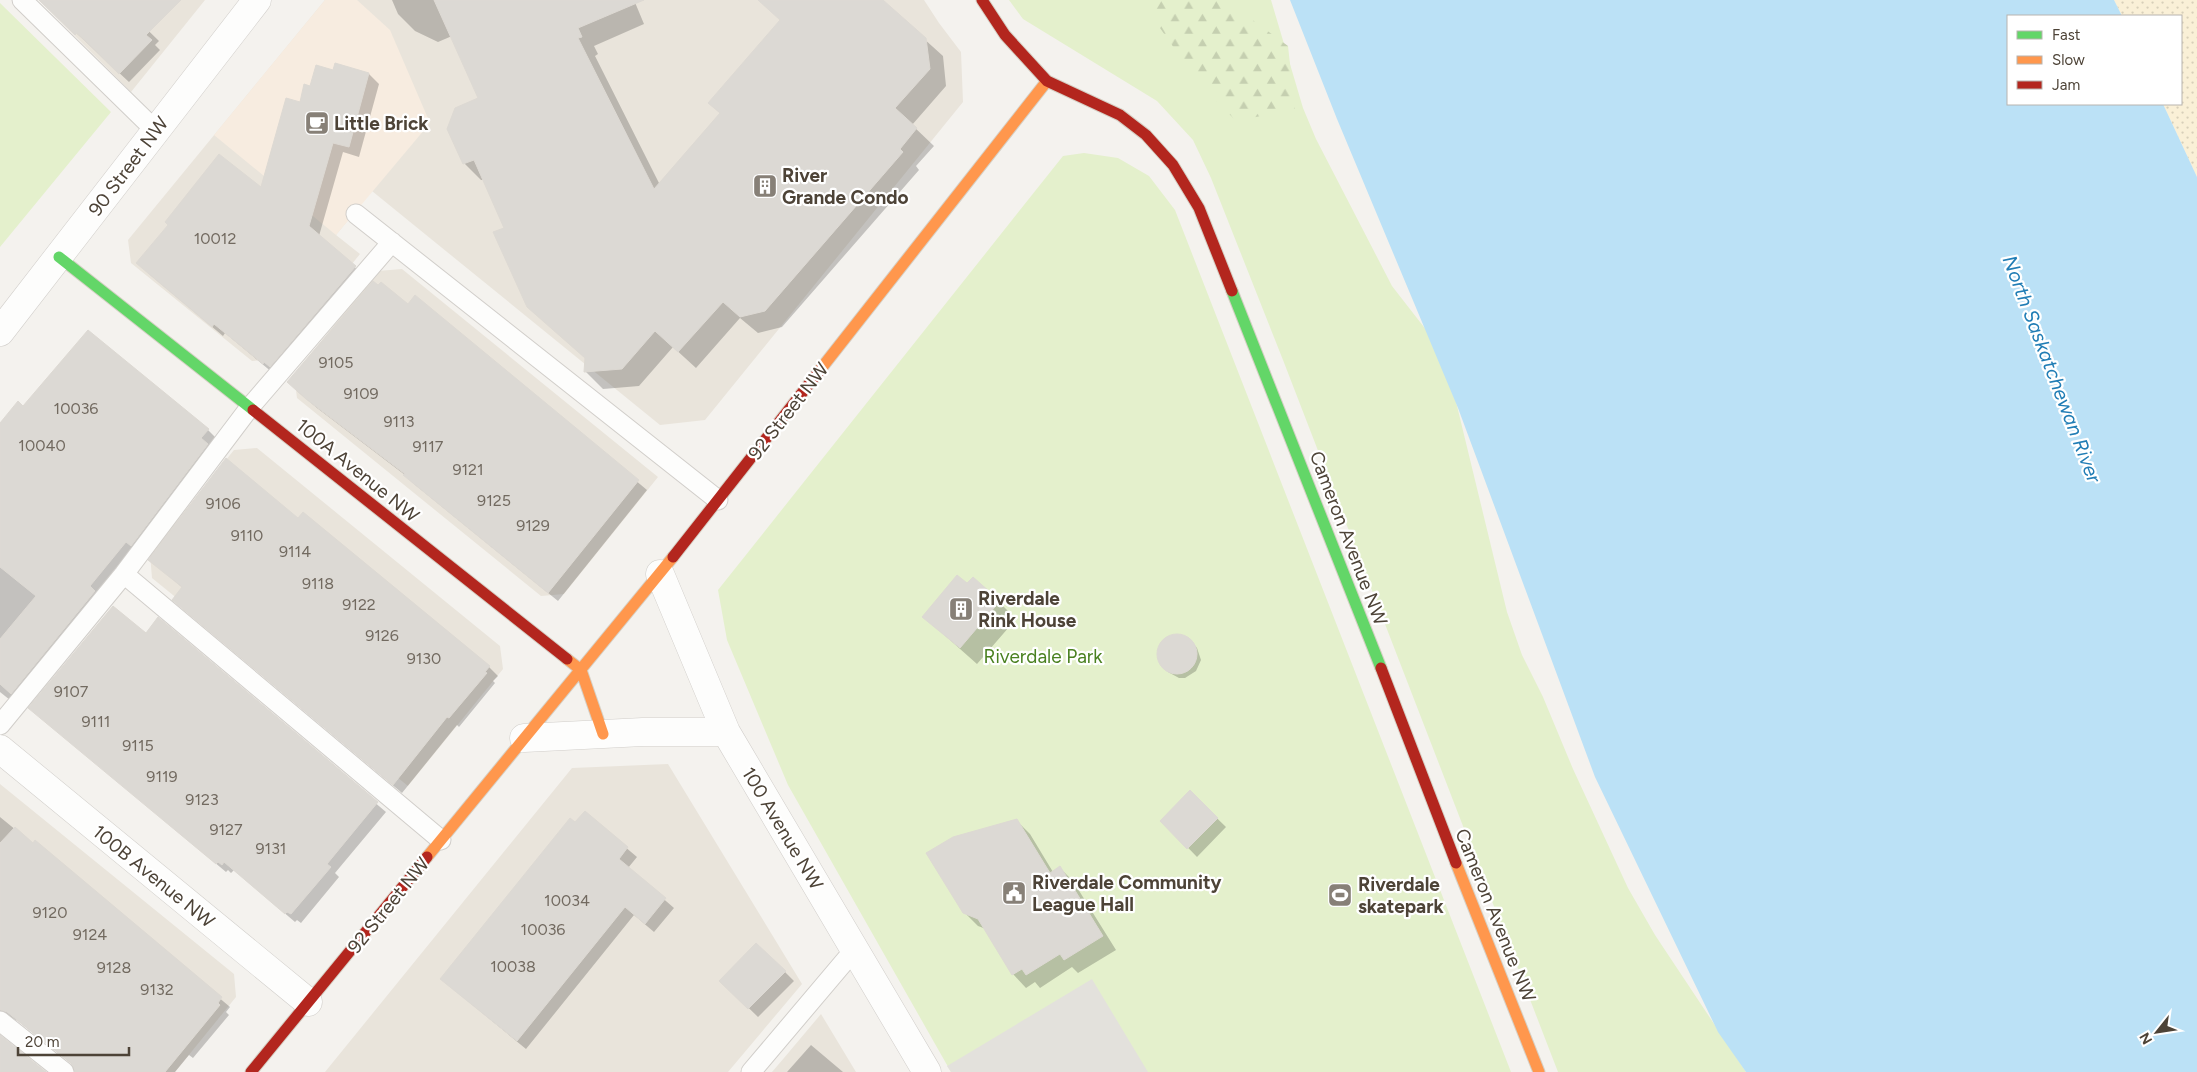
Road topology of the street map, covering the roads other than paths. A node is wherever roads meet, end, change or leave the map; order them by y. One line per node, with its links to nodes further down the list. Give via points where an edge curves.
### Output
1 (22, 0): 5 (lane)
2 (257, 0): 5 (street, 90 Street NW)
3 (982, 0): 4 (street, via 1005,35)
4 (1047, 81): 11 (street, 92 Street NW); 28 (street, Cameron Avenue NW, via 1120,114 1146,134 1174,165 1199,208)
5 (155, 130): 8 (street, 90 Street NW)
6 (356, 214): 7 (lane)
7 (392, 242): 10 (lane); 11 (lane)
8 (59, 257): 9 (street, 90 Street NW); 10 (street, 100A Avenue NW)
9 (0, 332)
10 (250, 407): 12 (lane); 14 (street, 100A Avenue NW)
11 (718, 500): 13 (street, 92 Street NW)
12 (124, 574): 15 (lane); 20 (lane)
13 (660, 574): 14 (street, 92 Street NW); 16 (street, 100 Avenue NW)
14 (581, 670): 17 (street); 18 (street, 92 Street NW)
15 (0, 725)
16 (726, 732): 17 (street); 21 (street, 100 Avenue NW)
17 (603, 734): 18 (street)
18 (524, 738): 20 (street, 92 Street NW)
19 (0, 749): 22 (street, 100B Avenue NW)
20 (441, 840): 22 (street, 92 Street NW)
21 (855, 949): 26 (lane); 27 (street, 100 Avenue NW)
22 (308, 1002): 25 (street, 92 Street NW)
23 (0, 1021): 24 (lane)
24 (64, 1072)
25 (251, 1072)
26 (751, 1072)
27 (927, 1072)
28 (1539, 1072)

